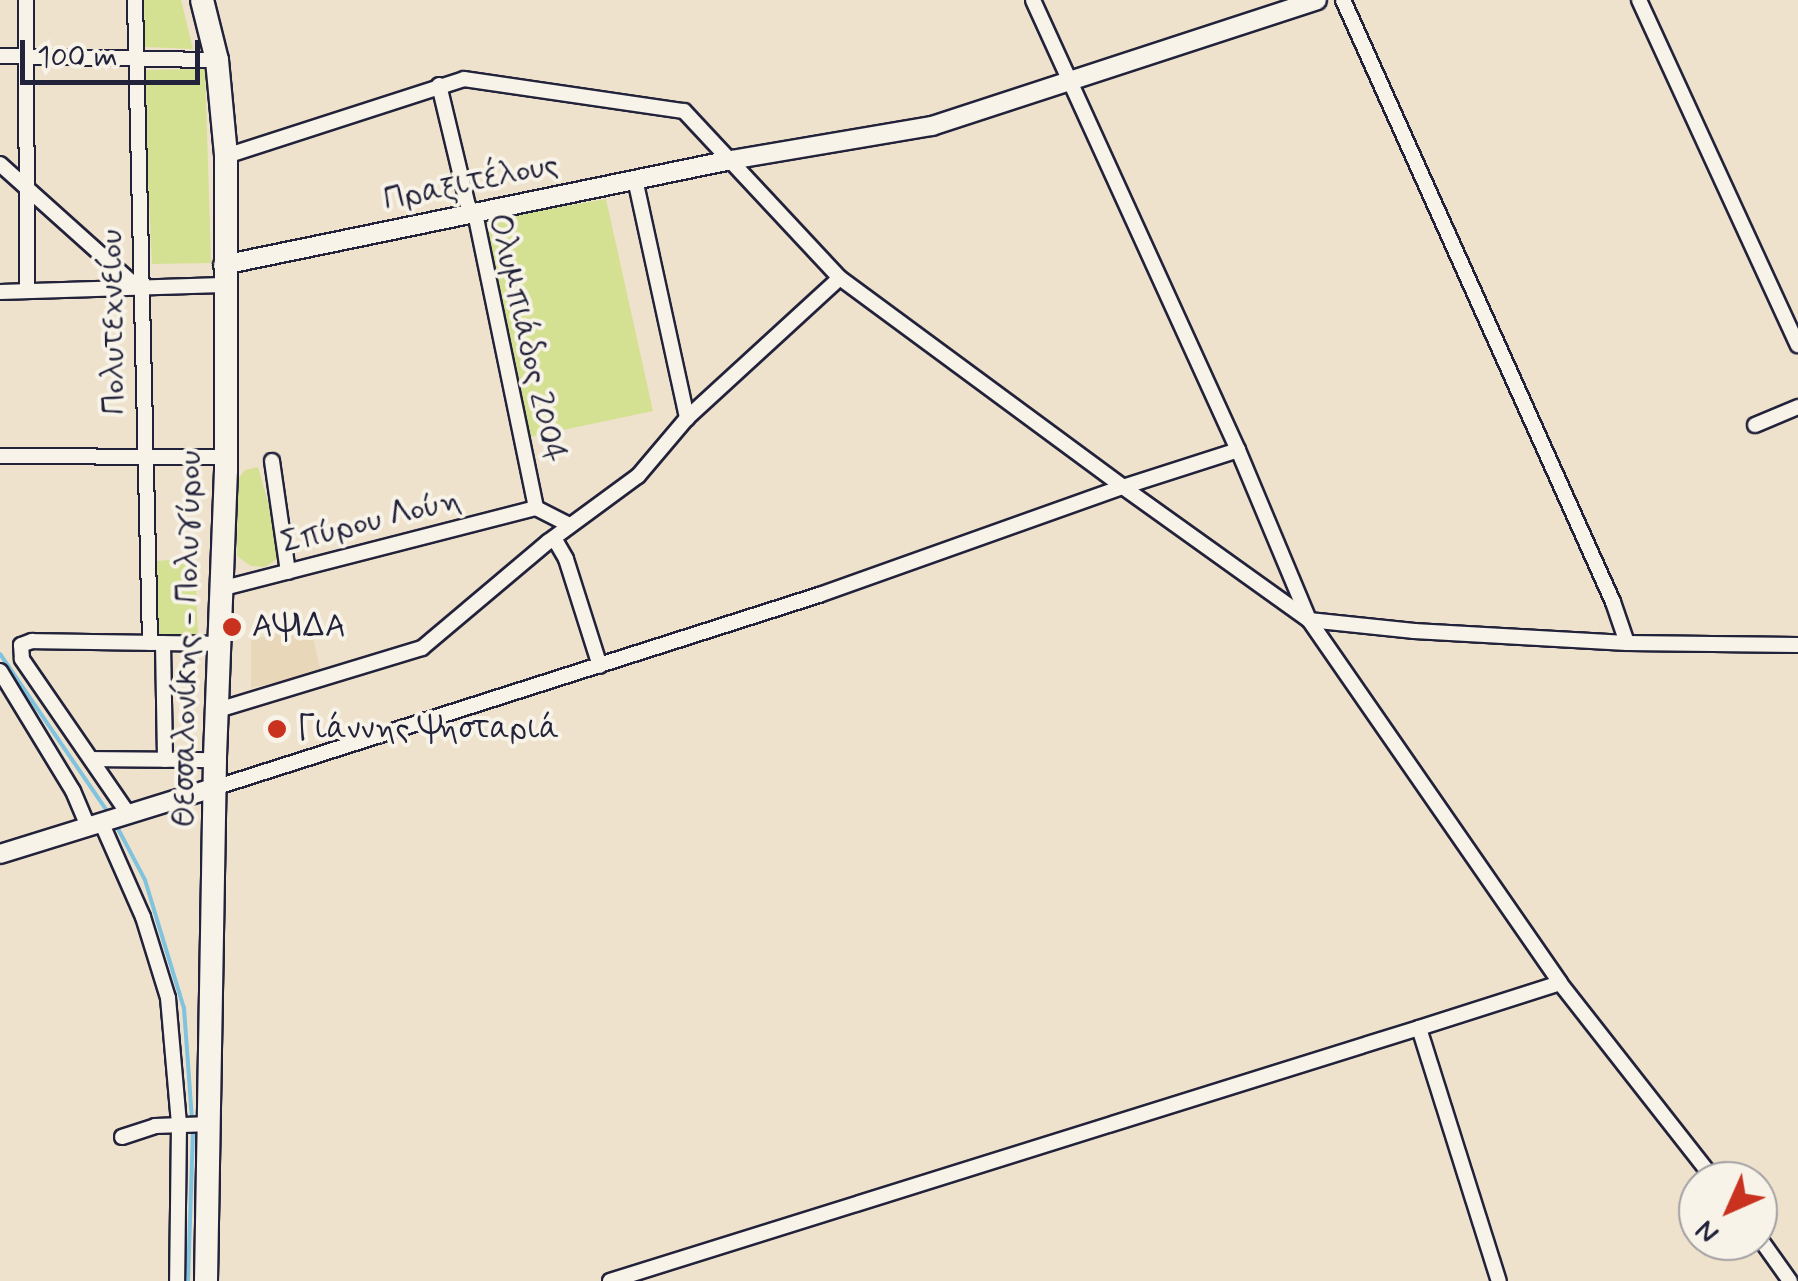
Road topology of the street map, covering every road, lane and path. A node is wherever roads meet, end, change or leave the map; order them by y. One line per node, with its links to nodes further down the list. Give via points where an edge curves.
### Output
1 (26, 0): 9 (street)
2 (134, 0): 10 (street, Πολυτεχνείου)
3 (202, 0): 11 (main road, Θεσσαλονίκης - Πολυγύρου)
4 (1032, 0): 12 (street)
5 (1318, 0): 12 (street, Πραξιτέλους)
6 (1343, 0): 43 (street)
7 (1639, 0): 25 (street)
8 (0, 56): 9 (street)
9 (28, 58): 10 (street); 18 (street)
10 (136, 58): 11 (street); 22 (street, Πολυτεχνείου)
11 (217, 60): 14 (main road, Θεσσαλονίκης - Πολυγύρου)
12 (1071, 82): 15 (street, Πραξιτέλους, via 895,134); 29 (street)
13 (439, 85): 14 (street); 15 (street, via 483,81 684,111); 19 (street, Ολυμπιάδος 2004)
14 (226, 156): 20 (main road, Θεσσαλονίκης - Πολυγύρου)
15 (731, 160): 17 (street, Πραξιτέλους); 21 (street)
16 (0, 164): 18 (street)
17 (635, 179): 19 (street, Πραξιτέλους); 27 (street)
18 (27, 190): 22 (street); 23 (street)
19 (475, 213): 20 (street, Πραξιτέλους); 35 (street, Ολυμπιάδος 2004)
20 (223, 275): 22 (street); 32 (main road, Θεσσαλονίκης - Πολυγύρου)
21 (840, 278): 27 (street); 34 (street)
22 (139, 288): 23 (street); 31 (street, Πολυτεχνείου)
23 (28, 291): 24 (street)
24 (0, 292)
25 (1798, 345)
26 (1798, 406): 28 (street)
27 (687, 418): 36 (street, via 638,476)
28 (1755, 425)
29 (1238, 450): 34 (street); 40 (street)
30 (0, 456): 31 (street)
31 (144, 457): 32 (street); 41 (street, Πολυτεχνείου)
32 (226, 457): 39 (main road, Θεσσαλονίκης - Πολυγύρου)
33 (272, 461): 38 (street)
34 (1122, 487): 40 (street); 45 (street)
35 (536, 508): 36 (street, Ολυμπιάδος 2004); 38 (street, Σπύρου Λούη)
36 (570, 525): 37 (street)
37 (554, 538): 45 (street); 47 (street, via 422,648)
38 (288, 572): 39 (street, Σπύρου Λούη)
39 (220, 589): 42 (main road, Θεσσαλονίκης - Πολυγύρου)
40 (1310, 620): 43 (street); 55 (street)
41 (156, 643): 42 (street); 48 (street, via 21,646 22,659); 49 (street, Πολυτεχνείου)
42 (219, 644): 47 (main road, Θεσσαλονίκης - Πολυγύρου)
43 (1627, 644): 44 (street)
44 (1798, 645)
45 (600, 666): 51 (street)
46 (0, 671): 53 (street)
47 (218, 710): 50 (main road, Θεσσαλονίκης - Πολυγύρου)
48 (92, 759): 49 (street); 52 (street)
49 (166, 760): 50 (street)
50 (215, 760): 51 (main road, Θεσσαλονίκης - Πολυγύρου)
51 (217, 787): 52 (street); 57 (main road, Θεσσαλονίκης - Πολυγύρου)
52 (127, 812): 53 (street)
53 (95, 826): 54 (street); 58 (street, via 143,917 168,998)
54 (0, 854)
55 (1560, 983): 56 (street); 60 (street)
56 (1419, 1028): 63 (street); 64 (street)
57 (212, 1124): 58 (street); 62 (main road, Θεσσαλονίκης - Πολυγύρου)
58 (179, 1125): 59 (street); 61 (street)
59 (122, 1138)
60 (1699, 1161)
61 (177, 1281)
62 (206, 1281)
63 (610, 1281)
64 (1499, 1281)

